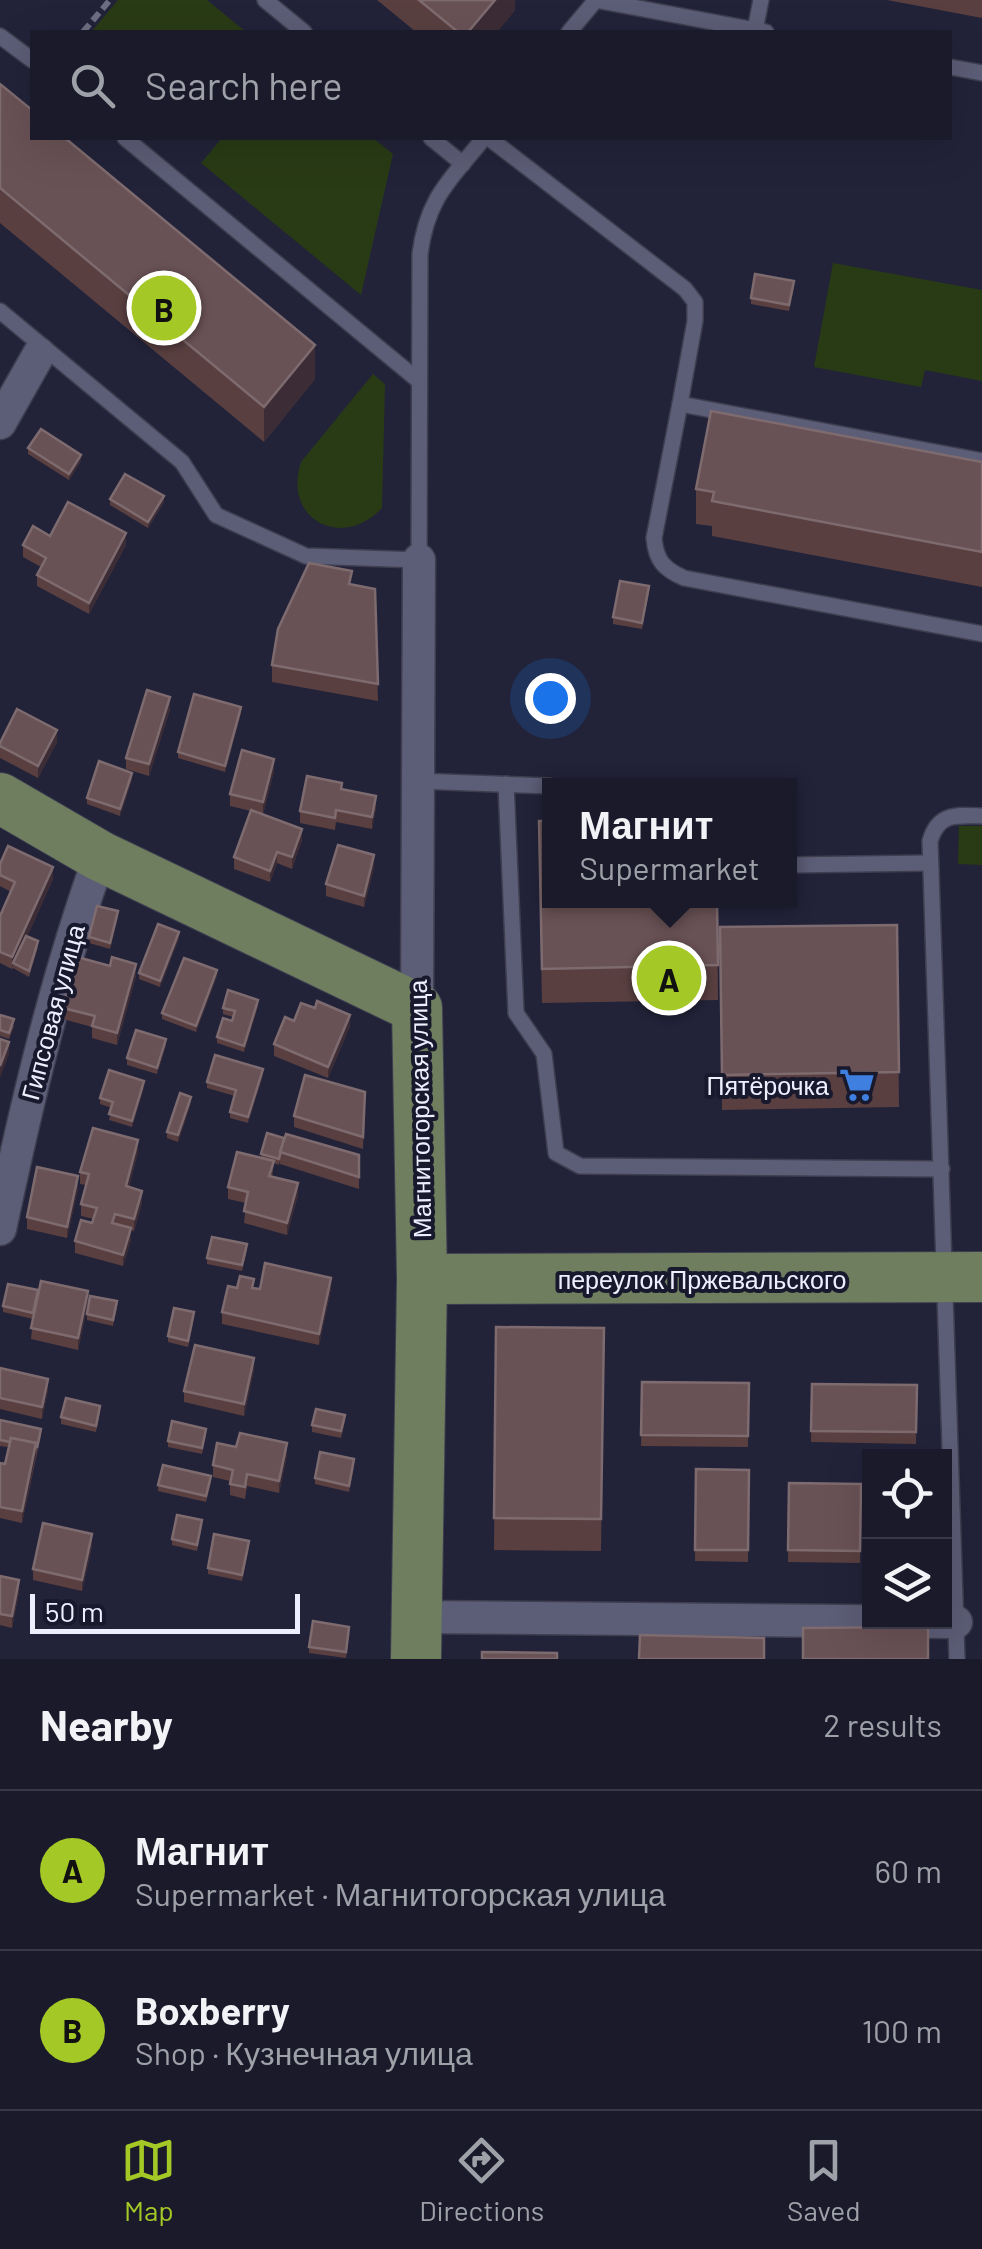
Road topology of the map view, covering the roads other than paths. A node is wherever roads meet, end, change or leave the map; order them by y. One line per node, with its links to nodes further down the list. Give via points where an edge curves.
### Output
1 (265, 0): 4 (lane)
2 (595, 0): 5 (lane); 6 (lane)
3 (760, 0): 7 (lane)
4 (302, 30)
5 (571, 30)
6 (750, 30)
7 (760, 30)
8 (0, 36): 9 (lane)
9 (30, 58)
10 (952, 67): 11 (lane)
11 (982, 73)
12 (127, 140): 19 (lane)
13 (433, 140): 16 (lane)
14 (485, 140): 16 (lane)
15 (490, 140): 20 (lane, via 685,289 695,321)
16 (463, 164): 19 (lane, via 424,224)
17 (0, 311): 18 (lane)
18 (41, 350): 21 (street); 23 (lane, via 182,462 209,506 226,520 306,556)
19 (420, 382): 23 (lane)
20 (680, 404): 22 (lane); 24 (lane, via 654,538 666,570)
21 (0, 423)
22 (982, 461)
23 (419, 560): 25 (street, Магнитогорская улица)
24 (982, 634)
25 (418, 781): 26 (lane); 33 (street, Магнитогорская улица)
26 (506, 784): 27 (lane); 34 (lane, via 516,1013 544,1054 556,1154 580,1166)
27 (542, 786)
28 (0, 798): 30 (main road)
29 (982, 816): 31 (lane, via 942,818 930,841)
30 (100, 856): 33 (main road); 35 (street, Гипсовая улица, via 34,1070)
31 (930, 863): 32 (lane); 34 (lane)
32 (797, 865)
33 (417, 1008): 37 (main road, Магнитогорская улица)
34 (942, 1169): 36 (lane)
35 (0, 1229)
36 (964, 1277): 37 (main road, переулок Пржевальского); 38 (lane)
37 (422, 1280): 39 (main road, Магнитогорская улица)
38 (956, 1622): 39 (street); 40 (lane)
39 (416, 1638)
40 (957, 1659)

